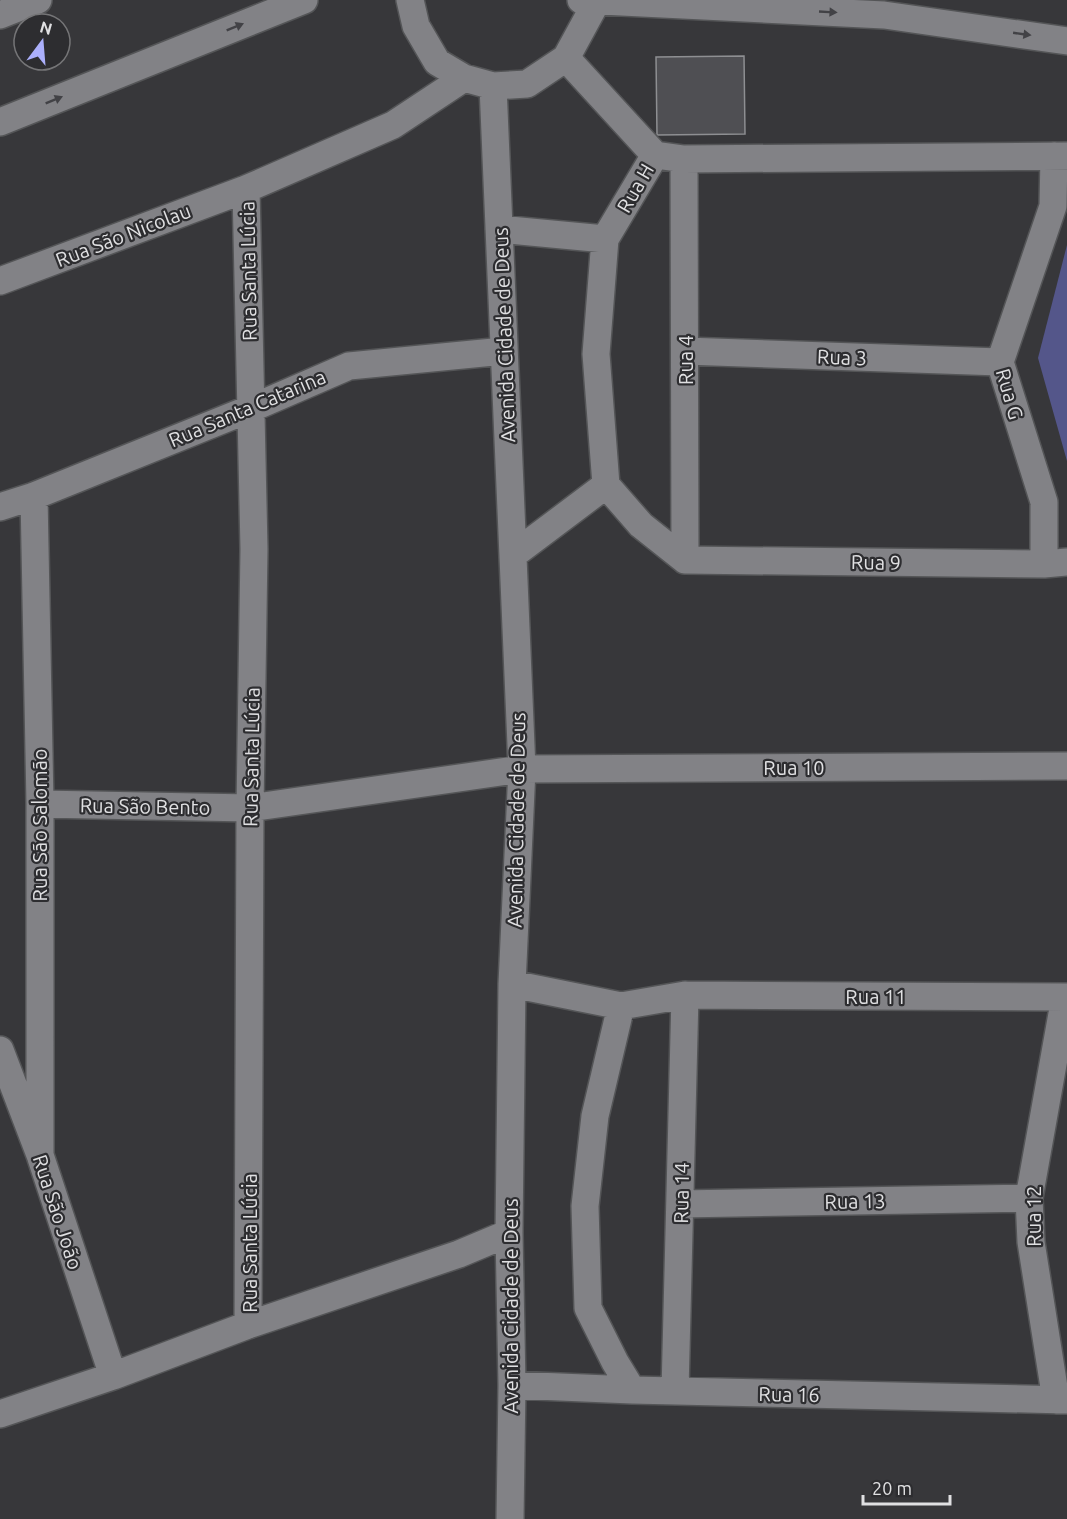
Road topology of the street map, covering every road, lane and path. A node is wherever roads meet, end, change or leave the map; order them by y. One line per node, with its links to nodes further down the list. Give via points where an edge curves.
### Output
1 (38, 0): 6 (street)
2 (304, 0): 11 (street, one-way to 2)
3 (410, 0): 9 (street, via 416,26 437,62)
4 (589, 1): 5 (street, one-way to 5); 8 (street)
5 (883, 7): 7 (street, one-way to 7)
6 (0, 15)
7 (1067, 41)
8 (566, 58): 10 (street, via 527,84); 12 (street)
9 (464, 78): 10 (street); 15 (street, Rua São Nicolau, via 393,125)
10 (493, 86): 16 (street, Avenida Cidade de Deus)
11 (0, 122)
12 (655, 155): 14 (street, Rua H); 17 (street, Rua H)
13 (1060, 156): 14 (street, Rua H); 21 (street, Rua G, via 1053,206)
14 (684, 159): 20 (street, Rua 4)
15 (246, 189): 18 (street, Rua São Nicolau); 22 (street, Rua Santa Lúcia)
16 (499, 229): 17 (street); 19 (street, Avenida Cidade de Deus)
17 (605, 239): 23 (street, Rua H, via 596,354)
18 (0, 281)
19 (504, 351): 22 (street, Rua Santa Catarina, via 349,366); 26 (street, Avenida Cidade de Deus)
20 (685, 351): 21 (street, Rua 3); 27 (street, Rua 4)
21 (1000, 362): 28 (street, Rua G, via 1044,502)
22 (252, 408): 24 (street, Rua Santa Catarina); 32 (street, Rua Santa Lúcia)
23 (606, 485): 26 (street); 27 (street, via 641,525)
24 (34, 495): 25 (street, Rua Santa Catarina); 31 (street, Rua São Salomão)
25 (0, 507)
26 (513, 555): 30 (street, Avenida Cidade de Deus)
27 (685, 560): 28 (street, Rua 9)
28 (1056, 563)
29 (1067, 766): 30 (street, Rua 10)
30 (522, 769): 32 (street, Rua 10); 33 (street, Avenida Cidade de Deus)
31 (40, 804): 32 (street, Rua São Bento); 38 (street, Rua São Salomão)
32 (250, 808): 42 (street, Rua Santa Lúcia)
33 (512, 984): 36 (street); 41 (street, Avenida Cidade de Deus)
34 (685, 994): 35 (street, Rua 11); 36 (street, Rua 11); 40 (street, Rua 14)
35 (1066, 997): 39 (street, Rua 12)
36 (621, 1006): 45 (street, via 595,1116 585,1206 588,1308)
37 (0, 1050): 38 (street, Rua São João)
38 (40, 1155): 43 (street, Rua São João)
39 (1029, 1198): 40 (street, Rua 13); 47 (street, Rua 12, via 1031,1242)
40 (680, 1204): 46 (street, Rua 14)
41 (509, 1233): 42 (street, via 459,1254); 44 (street, Avenida Cidade de Deus)
42 (248, 1325): 43 (street)
43 (113, 1376): 48 (street)
44 (512, 1385): 45 (street, Rua 16); 49 (street, Avenida Cidade de Deus)
45 (632, 1390): 46 (street, Rua 16)
46 (675, 1391): 47 (street, Rua 16)
47 (1062, 1400)
48 (0, 1414)
49 (510, 1519)

